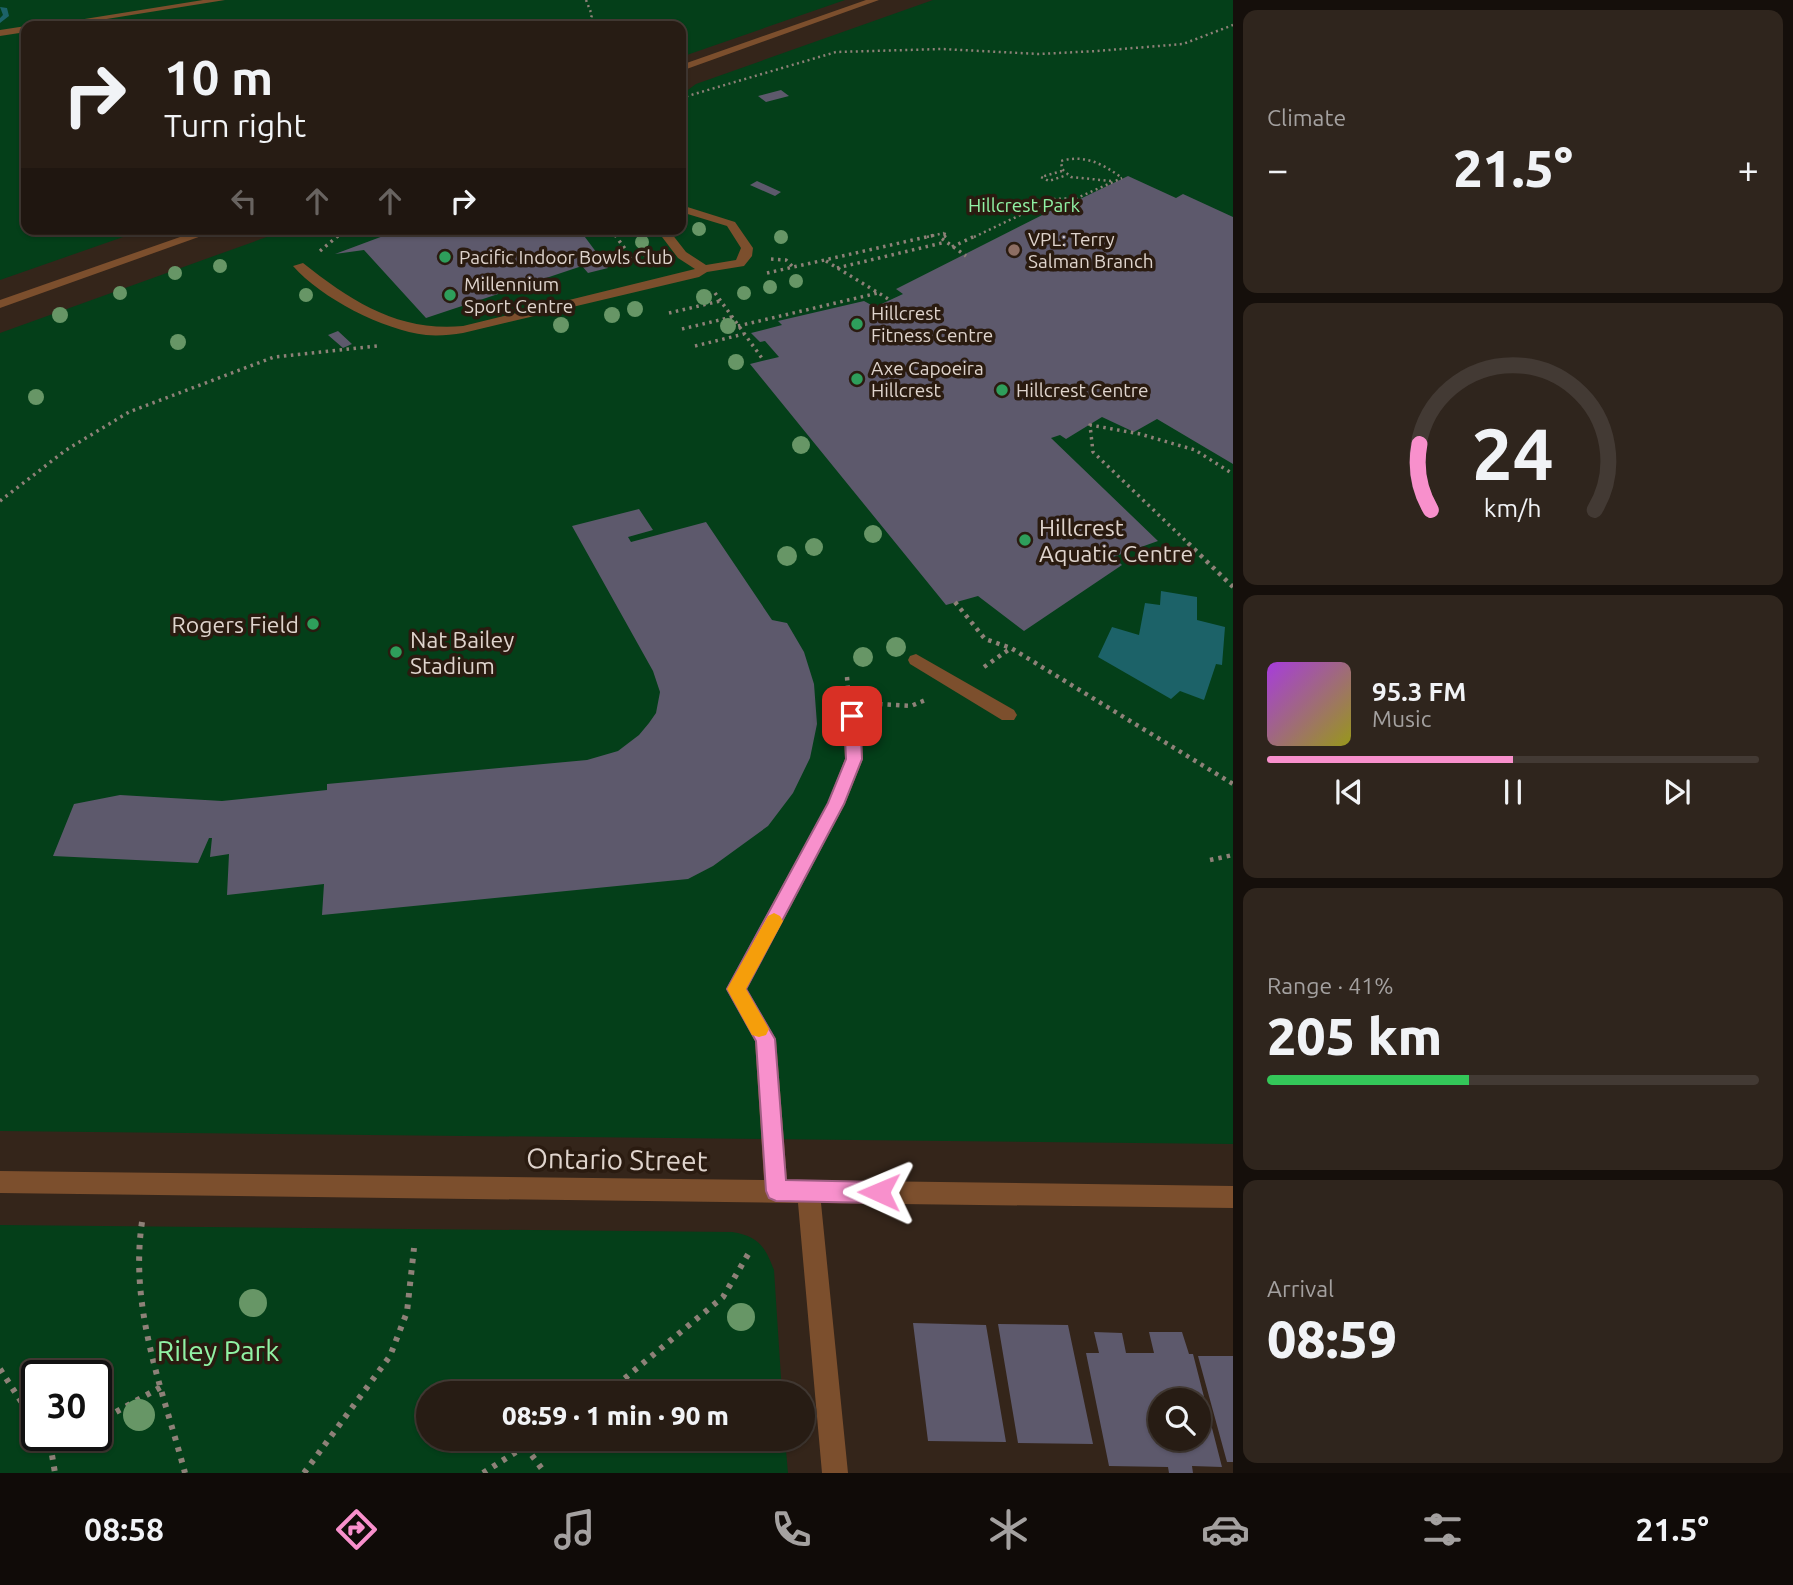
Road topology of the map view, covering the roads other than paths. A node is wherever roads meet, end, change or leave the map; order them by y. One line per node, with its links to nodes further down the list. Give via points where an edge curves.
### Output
1 (221, 0): 3 (street)
2 (875, 0): 6 (street)
3 (80, 21)
4 (21, 30): 5 (street)
5 (0, 33)
6 (686, 66)
7 (686, 210): 11 (street, via 731,224 747,248 740,263)
8 (198, 235): 12 (street)
9 (666, 235): 11 (street, via 682,256)
10 (299, 266): 11 (street, via 338,294 397,324 435,331 521,318)
11 (704, 269)
12 (0, 304)
13 (916, 660): 14 (street)
14 (1008, 715)
15 (852, 716): 17 (street, via 854,759 836,804 736,989 765,1039)
16 (0, 1182): 17 (street, Ontario Street)
17 (776, 1191): 18 (street, Ontario Street)
18 (808, 1191): 19 (street, Ontario Street); 20 (street)
19 (1233, 1197)
20 (835, 1473)

